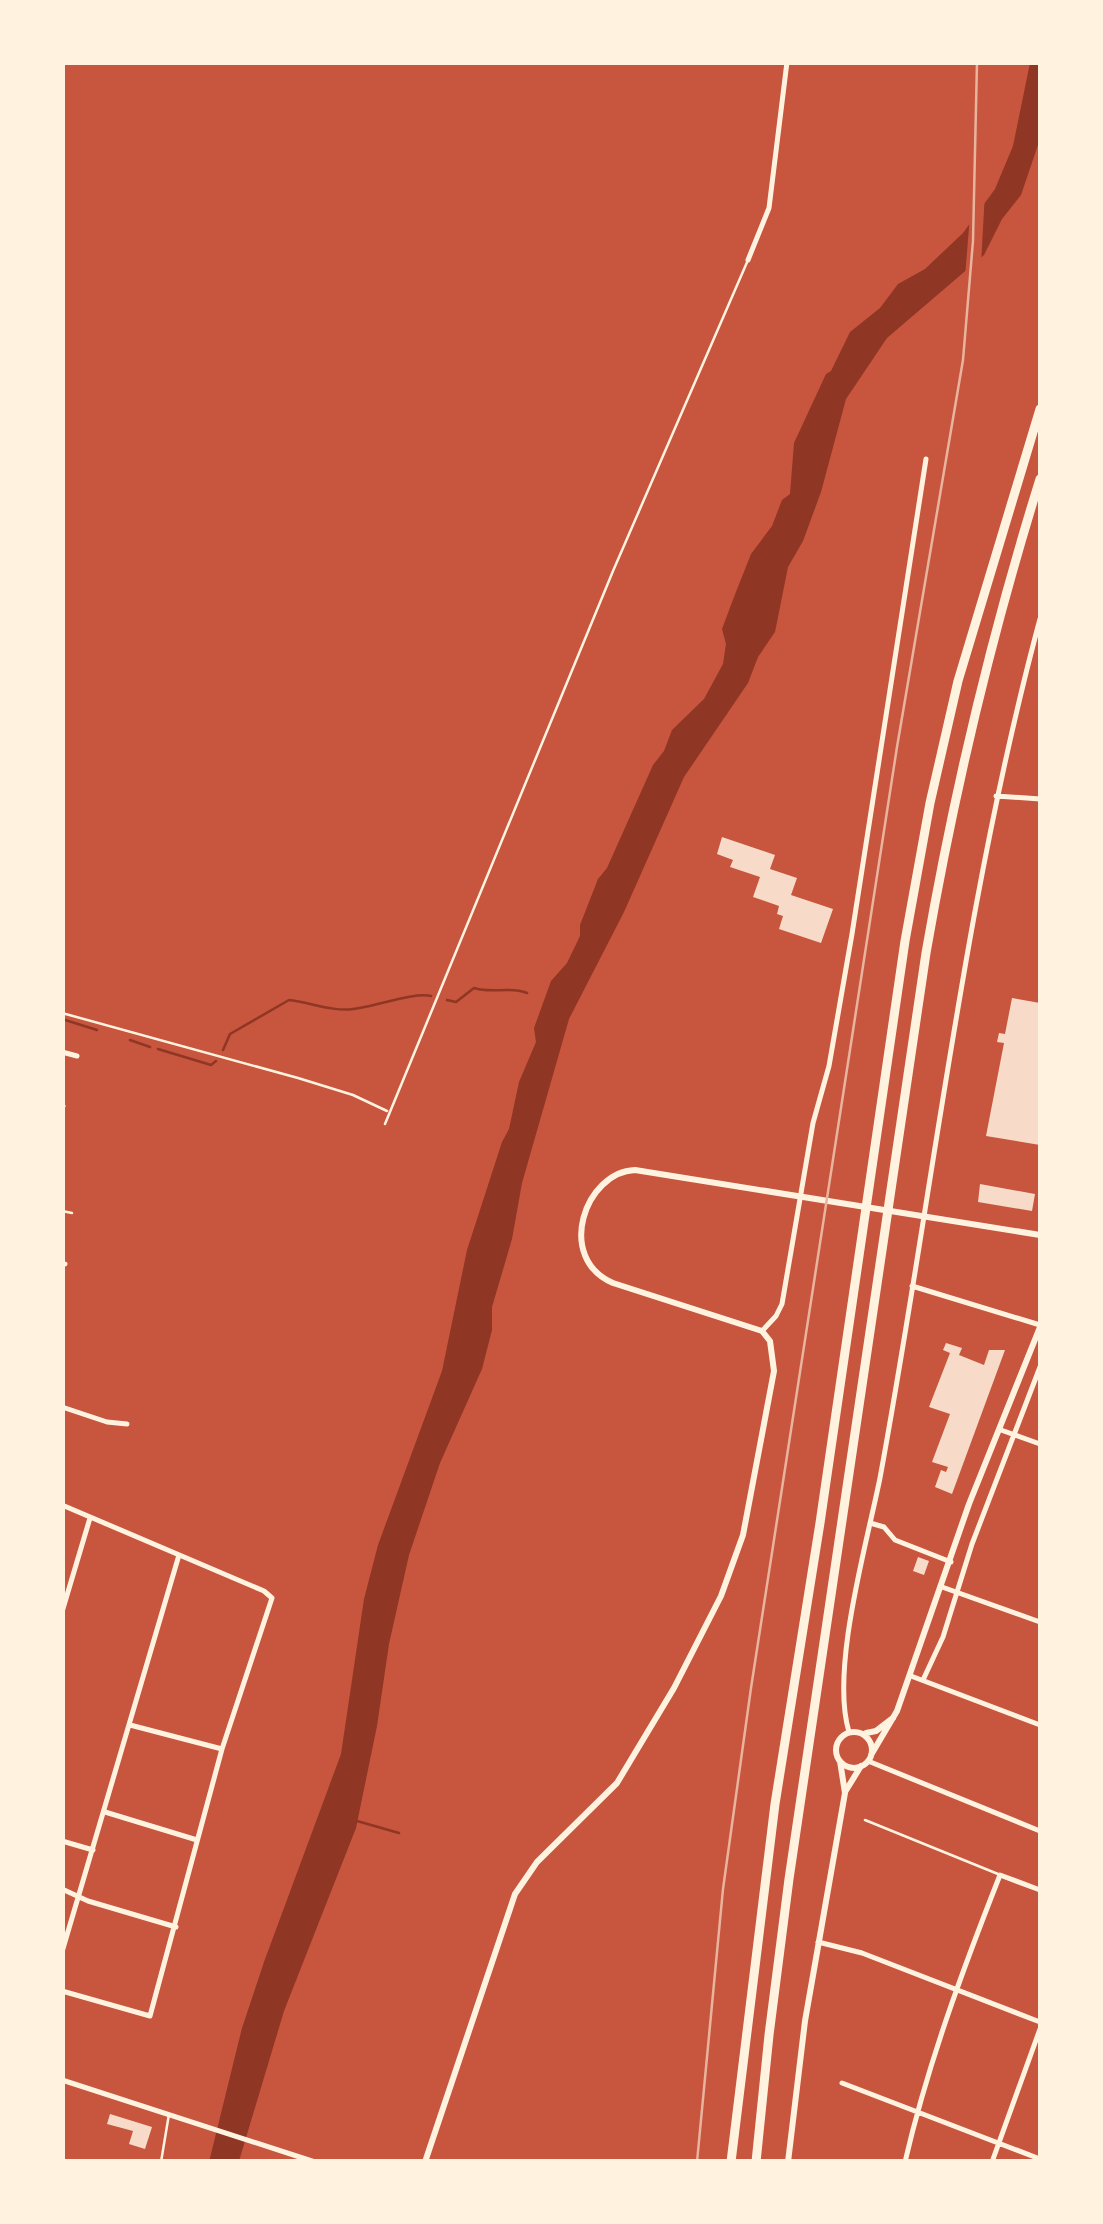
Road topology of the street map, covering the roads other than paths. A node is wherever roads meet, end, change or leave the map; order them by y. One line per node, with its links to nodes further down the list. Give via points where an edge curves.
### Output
1 (788, 62): 2 (street, via 770,208)
2 (748, 260): 12 (lane)
3 (1040, 410): 70 (highway, via 958,681 919,862 775,1804)
4 (926, 459): 17 (street, via 829,1066 782,1304)
5 (1040, 479): 71 (highway, via 977,696 926,953 787,1898)
6 (1040, 620): 7 (street)
7 (996, 796): 8 (street); 15 (street)
8 (1040, 799)
9 (62, 1013): 12 (lane, via 298,1078)
10 (62, 1052): 11 (street)
11 (77, 1056)
12 (388, 1112): 13 (lane)
13 (385, 1124)
14 (1040, 1235): 17 (street, via 635,1170 603,1182 582,1230 581,1253 596,1274)
15 (912, 1286): 16 (street); 26 (street)
16 (1040, 1326): 21 (street)
17 (762, 1330): 69 (street, via 774,1372 734,1566 697,1648 617,1783 537,1862 515,1894)
18 (1040, 1367): 22 (street)
19 (62, 1407): 20 (street)
20 (127, 1424)
21 (1001, 1430): 22 (street); 28 (street)
22 (1015, 1435): 23 (street); 30 (street)
23 (1040, 1444)
24 (62, 1505): 25 (street)
25 (90, 1517): 27 (street); 31 (street)
26 (869, 1523): 28 (street); 38 (street, via 843,1690)
27 (179, 1555): 36 (street); 40 (street, via 271,1595)
28 (951, 1562): 29 (street)
29 (942, 1587): 30 (street); 33 (street)
30 (957, 1592): 32 (street); 34 (street)
31 (62, 1612)
32 (1040, 1622)
33 (911, 1676): 34 (street); 35 (street)
34 (923, 1680): 37 (street)
35 (894, 1717): 39 (street); 42 (street)
36 (130, 1725): 40 (street); 44 (street)
37 (1040, 1725)
38 (849, 1732): 39 (street); 41 (street, via 837,1744)
39 (863, 1734): 42 (street, via 872,1744)
40 (222, 1749): 47 (street)
41 (840, 1761): 42 (street, via 850,1767); 43 (street)
42 (867, 1761): 43 (street); 46 (street)
43 (844, 1793): 56 (street)
44 (105, 1812): 47 (street); 49 (street)
45 (866, 1820): 50 (lane)
46 (1040, 1831)
47 (197, 1840): 54 (street)
48 (62, 1841): 49 (street)
49 (92, 1850): 53 (street)
50 (1000, 1874): 52 (street); 58 (street)
51 (62, 1889): 53 (street)
52 (1040, 1890)
53 (79, 1897): 54 (street); 55 (street)
54 (176, 1927): 59 (street, via 150,2016)
55 (64, 1941): 57 (street)
56 (818, 1942): 58 (street); 72 (street)
57 (62, 1952)
58 (956, 1988): 60 (street); 63 (street)
59 (62, 1990)
60 (1040, 2025): 65 (street)
61 (62, 2080): 64 (street)
62 (842, 2083): 63 (street)
63 (917, 2112): 65 (street); 73 (street)
64 (169, 2114): 67 (lane); 68 (street)
65 (998, 2142): 66 (street); 74 (street)
66 (1040, 2159)
67 (162, 2162)
68 (315, 2162)
69 (425, 2162)
70 (731, 2162)
71 (756, 2162)
72 (788, 2162)
73 (905, 2162)
74 (992, 2162)

